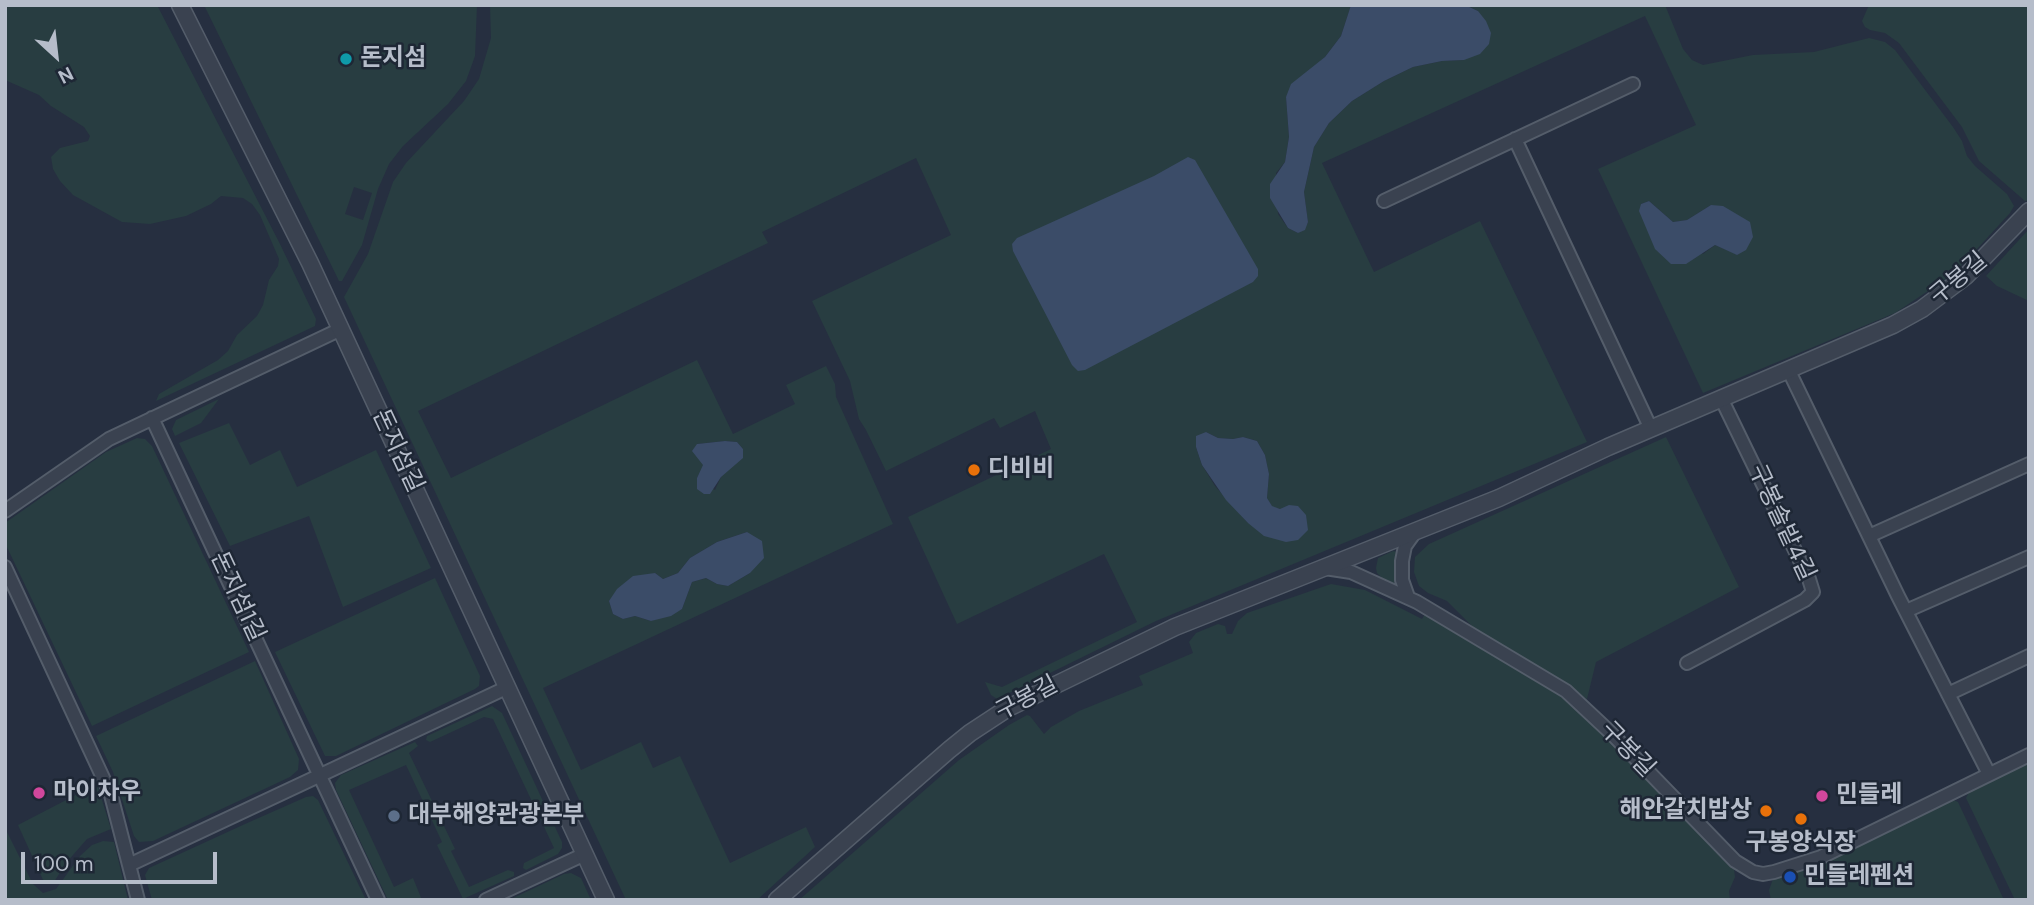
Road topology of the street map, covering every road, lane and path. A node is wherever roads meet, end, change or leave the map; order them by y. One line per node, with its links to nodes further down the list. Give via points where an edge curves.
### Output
1 (180, 5): 6 (street, 돈지섬길)
2 (1633, 84): 3 (street)
3 (1515, 139): 4 (street); 10 (street)
4 (1384, 201)
5 (2029, 211): 7 (street, 구봉길, via 1966,276 1922,309)
6 (341, 329): 9 (street); 22 (street, 돈지섬길)
7 (1788, 369): 8 (street, 구봉길); 14 (street)
8 (1721, 398): 10 (street, 구봉길); 21 (street, 구봉솔밭4길, via 1813,592)
9 (152, 418): 12 (street, via 100,444); 26 (street, 돈지섬1길)
10 (1651, 429): 13 (street, 구봉길)
11 (2029, 464): 14 (street)
12 (5, 511)
13 (1415, 532): 17 (street, 구봉길); 18 (street, via 1402,561)
14 (1869, 536): 19 (street)
15 (2029, 556): 19 (street)
16 (5, 567): 28 (street, via 108,786)
17 (1321, 568): 18 (street, 구봉길, via 1351,572); 33 (street, 구봉길, via 1175,627 992,718)
18 (1408, 597): 25 (street, 구봉길, via 1566,691 1735,861 1753,872 1774,872 1821,858)
19 (1906, 611): 23 (street)
20 (2029, 656): 23 (street)
21 (1687, 663)
22 (508, 687): 26 (street); 27 (street, 돈지섬길)
23 (1948, 694): 25 (street)
24 (2029, 755): 25 (street, 구봉길)
25 (1989, 774)
26 (320, 776): 28 (street); 30 (street, 돈지섬1길)
27 (585, 854): 31 (street); 32 (street, 돈지섬길)
28 (130, 865): 29 (street)
29 (138, 900)
30 (378, 900)
31 (486, 900)
32 (606, 900)
33 (777, 900)

